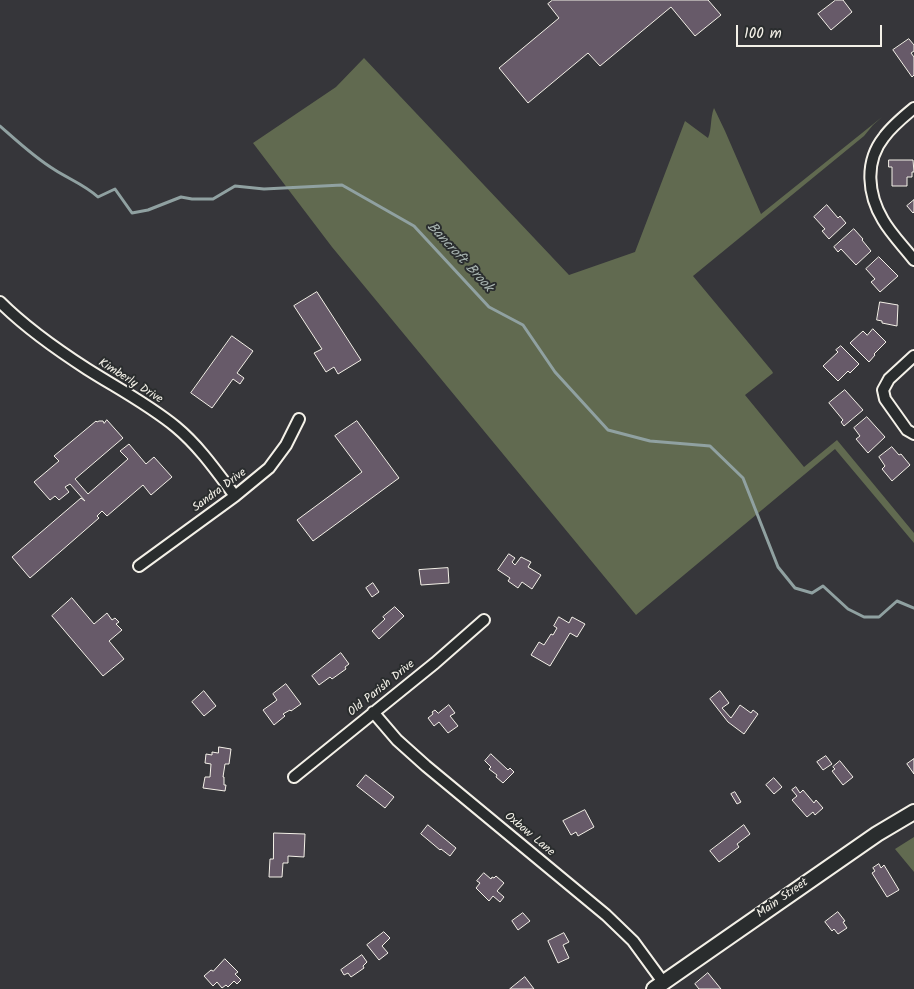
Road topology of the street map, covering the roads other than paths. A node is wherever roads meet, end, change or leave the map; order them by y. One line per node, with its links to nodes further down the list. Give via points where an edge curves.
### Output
1 (914, 108): 2 (street, via 882,139 870,172 875,204)
2 (914, 260)
3 (0, 302): 7 (street, Kimberly Drive, via 32,331 176,427 198,448)
4 (914, 356): 6 (street, via 889,379 883,390 885,400 907,430)
5 (299, 420): 7 (street, Sandra Drive, via 269,468)
6 (914, 434)
7 (235, 496): 8 (street, Sandra Drive)
8 (139, 566)
9 (484, 620): 10 (street, Old Parish Drive)
10 (373, 712): 11 (street, Old Parish Drive); 13 (street, Oxbow Lane, via 426,766 606,915 633,941)
11 (294, 777)
12 (914, 812): 13 (street, Main Street, via 877,834)
13 (659, 986)

